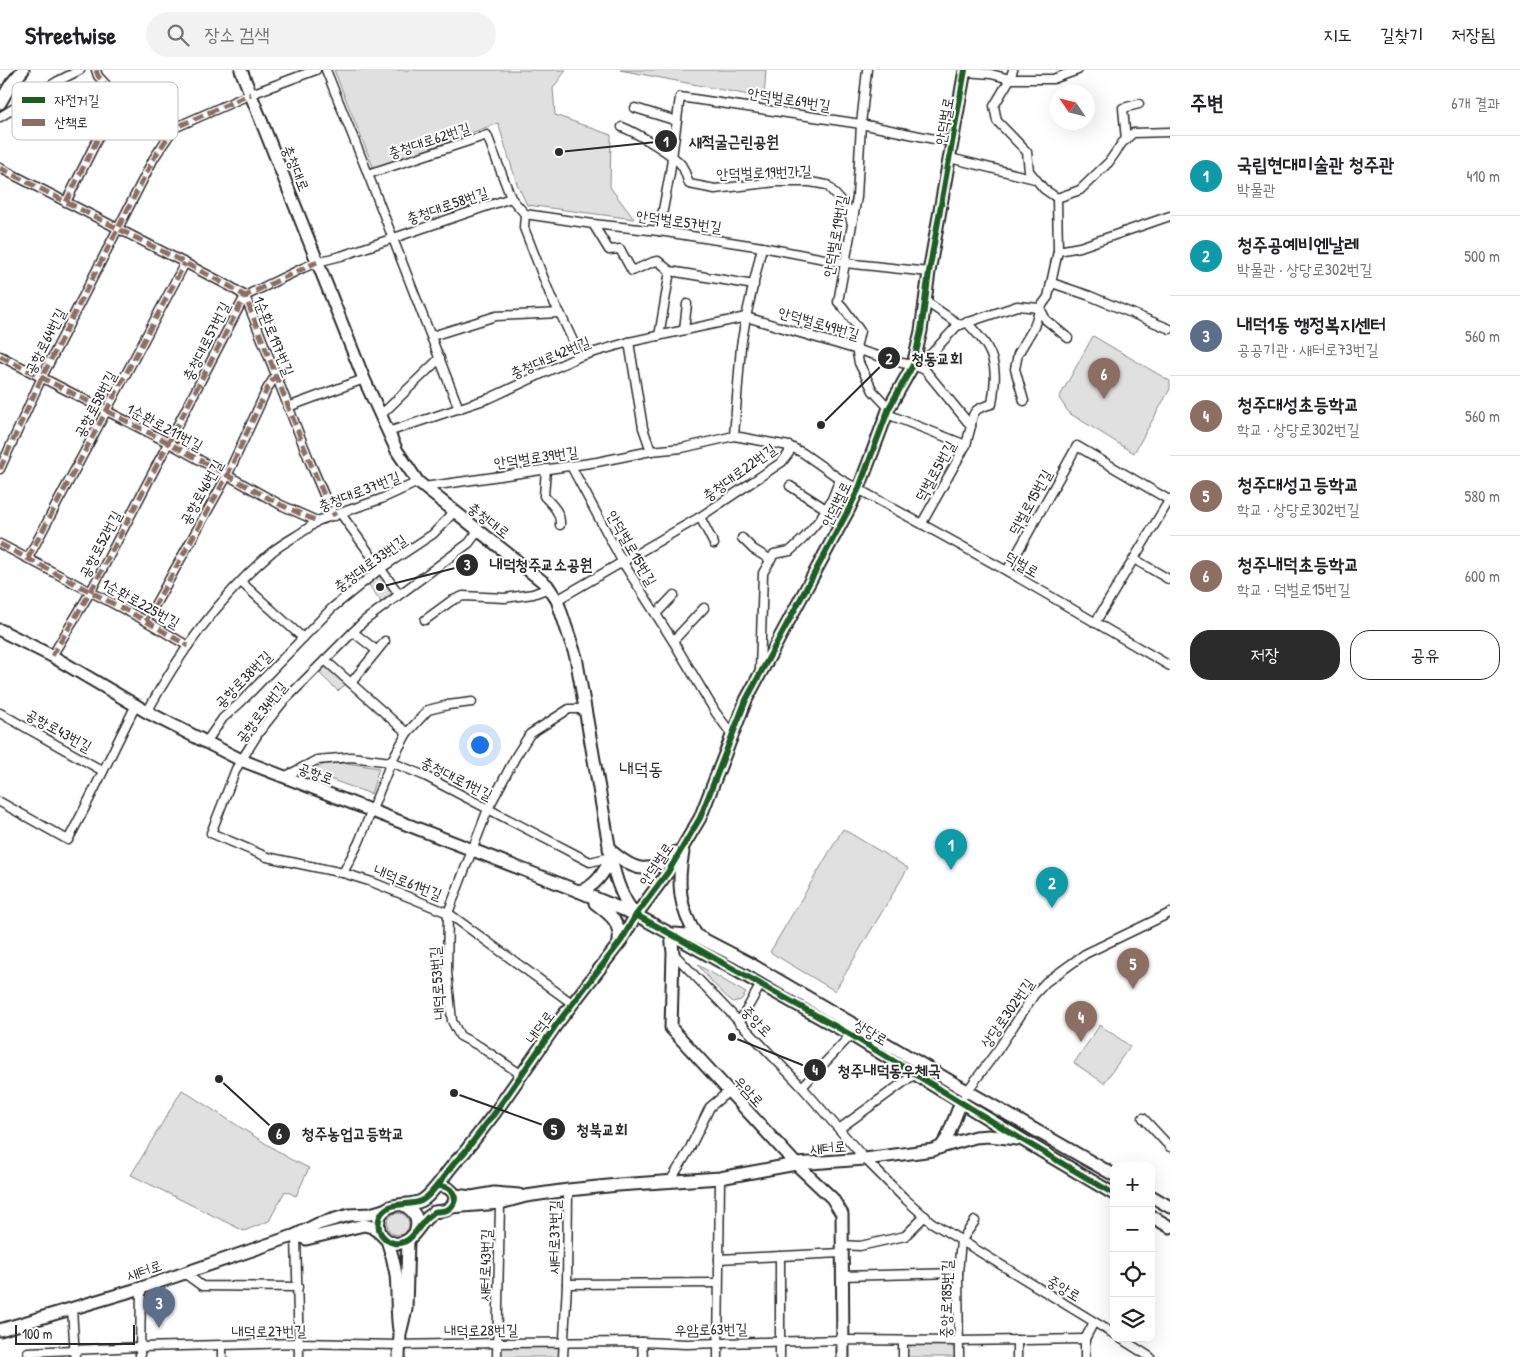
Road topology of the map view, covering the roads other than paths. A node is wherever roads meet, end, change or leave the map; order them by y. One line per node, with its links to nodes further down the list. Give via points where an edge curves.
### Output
1 (23, 70): 15 (street)
2 (80, 70): 13 (street)
3 (96, 70): 14 (street)
4 (241, 70): 16 (street, 충청대로)
5 (316, 70): 16 (street)
6 (326, 70): 34 (street)
7 (867, 70): 23 (street, 안덕벌로19번길)
8 (1013, 70): 12 (street)
9 (1078, 70): 11 (street)
10 (965, 71): 12 (street); 30 (street, 안덕벌로)
11 (1057, 74): 12 (street)
12 (1010, 79): 35 (street, via 994,106 996,122 1027,152 1029,171)
13 (60, 82)
14 (103, 82)
15 (6, 84): 17 (street)
16 (251, 94): 24 (street); 48 (street, 충청대로)
17 (0, 103)
18 (1139, 104): 29 (street, via 1123,108)
19 (635, 108): 22 (street)
20 (12, 110): 21 (street)
21 (0, 117)
22 (677, 121): 23 (street, 안덕벌로69번길, via 680,96); 31 (street, 안덕벌로69번길)
23 (860, 124): 30 (street, 안덕벌로69번길); 42 (street, 안덕벌로19번길)
24 (178, 126)
25 (622, 127): 31 (street, via 637,133)
26 (1170, 132): 29 (street, via 1133,133)
27 (97, 140): 38 (street)
28 (166, 140): 43 (street, 공항로64번길)
29 (1126, 140): 37 (street, via 1080,190)
30 (954, 141): 32 (street, 안덕벌로)
31 (671, 157): 42 (street, 안덕벌로19번가길, via 683,167 689,184 700,187 715,189 776,182 827,185 848,209); 44 (street, 안덕벌로69번길)
32 (950, 158): 35 (street); 52 (street, 안덕벌로)
33 (0, 168): 38 (street, 1순환로197번길)
34 (368, 174): 36 (street, 충청대로62번길, via 487,135); 45 (street, 충청대로58번길)
35 (1036, 178): 37 (street)
36 (511, 198): 39 (street, 충청대로62번길); 45 (street, 충청대로58번길)
37 (1057, 198): 47 (street)
38 (66, 202): 43 (street, 1순환로197번길)
39 (525, 214): 41 (street, 안덕벌로57번길); 59 (street, via 524,228)
40 (1170, 216): 47 (street, via 1080,247)
41 (593, 224): 44 (street, 안덕벌로57번길); 51 (street, via 609,250 620,249 632,271 658,261)
42 (852, 224): 50 (street, 안덕벌로19번길)
43 (118, 229): 49 (street, 1순환로197번길); 74 (street, 공항로64번길)
44 (658, 231): 46 (street, 안덕벌로57번길)
45 (393, 238): 48 (street, 충청대로58번길); 64 (street, 충청대로58번길)
46 (762, 247): 50 (street, 안덕벌로57번길); 54 (street)
47 (1058, 251): 53 (street)
48 (317, 262): 55 (street, 충청대로57번길); 75 (street, 충청대로)
49 (185, 263): 55 (street, 1순환로197번길); 79 (street, 공항로58번길)
50 (846, 263): 52 (street, 안덕벌로57번길); 68 (street, 안덕벌로19번길, via 838,302 860,331)
51 (670, 271): 54 (street); 65 (street)
52 (929, 272): 56 (street, 안덕벌로)
53 (1052, 283): 58 (street); 62 (street)
54 (754, 285): 60 (street)
55 (245, 296): 73 (street, 1순환로197번길); 85 (street, 충청대로57번길)
56 (925, 301): 61 (street); 72 (street, 안덕벌로)
57 (687, 304): 63 (street)
58 (1040, 308): 61 (street, via 1017,306); 66 (street, via 1046,320); 76 (street, via 1034,327 1018,354 1015,369)
59 (560, 313): 64 (street, via 496,316); 70 (street)
60 (746, 317): 63 (street, 충청대로42번길); 68 (street, 안덕벌로49번길); 84 (street)
61 (963, 323): 72 (street, via 931,354); 82 (street, 덕벌로5번길, via 987,346 994,363 996,383 992,404 978,408 972,416)
62 (1170, 329)
63 (684, 330): 65 (street, 충청대로42번길)
64 (432, 336): 71 (street)
65 (659, 336): 67 (street, 충청대로42번길)
66 (1068, 338)
67 (629, 342): 70 (street, 충청대로42번길); 88 (street, via 643,428)
68 (856, 348): 72 (street, 안덕벌로49번길); 80 (street, 안덕벌로19번길, via 859,363)
69 (0, 356): 74 (street, 1순환로211번길)
70 (578, 357): 78 (street, 충청대로42번길)
71 (440, 358): 78 (street); 81 (street)
72 (913, 365): 80 (street, 안덕벌로); 82 (street, via 925,370)
73 (276, 375): 77 (street, 1순환로197번길); 92 (street, 공항로46번길)
74 (42, 377): 79 (street, 1순환로211번길); 90 (street, 공항로64번길)
75 (364, 379): 77 (street); 81 (street, 충청대로)
76 (1024, 401)
77 (288, 407): 100 (street, 1순환로197번길, via 327,502)
78 (459, 409): 83 (street, 충청대로42번길)
79 (107, 411): 85 (street, 1순환로211번길); 110 (street, 공항로58번길)
80 (888, 411): 86 (street); 96 (street, 안덕벌로)
81 (380, 416): 83 (street, 충청대로)
82 (971, 426): 86 (street, 덕벌로5번길)
83 (388, 432): 94 (street, 충청대로, via 397,451)
84 (734, 436): 87 (street, 안덕벌로39번길); 88 (street, 안덕벌로39번길, via 682,448)
85 (168, 443): 92 (street, 1순환로211번길); 119 (street, 공항로52번길)
86 (966, 445): 103 (street, 덕벌로5번길)
87 (789, 446): 93 (street, 안덕벌로39번길); 101 (street, 충청대로22번길, via 789,453 782,462)
88 (651, 451): 89 (street, 안덕벌로39번길)
89 (571, 466): 91 (street, 안덕벌로39번길); 113 (street, 안덕벌로15번길)
90 (0, 469)
91 (546, 469): 94 (street, 안덕벌로39번길); 104 (street, via 544,496 556,509)
92 (226, 476): 102 (street, 1순환로211번길); 125 (street, 공항로46번길)
93 (840, 478): 96 (street, 안덕벌로39번길); 99 (street)
94 (421, 484): 98 (street, 충청대로); 100 (street, 충청대로37번길)
95 (790, 486): 99 (street)
96 (859, 488): 103 (street, 덕벌로); 105 (street, 안덕벌로)
97 (1170, 499): 111 (street); 115 (street, 덕벌로15번길, via 1078,446)
98 (454, 512): 106 (street, 충청대로); 114 (street, 충청대로33번길, via 433,534)
99 (824, 512): 105 (street); 112 (street, via 790,551 774,554)
100 (338, 515): 102 (street, 충청대로37번길); 114 (street, 1순환로197번길)
101 (700, 517): 109 (street, 충청대로22번길); 113 (street, 충청대로22번길)
102 (318, 521): 117 (street, 충청대로37번길, via 274,550)
103 (922, 524): 115 (street, 덕벌로)
104 (560, 525)
105 (840, 526): 138 (street, 안덕벌로)
106 (478, 531): 118 (street, 충청대로); 120 (street, 공항로34번길, via 469,543)
107 (742, 538): 112 (street)
108 (0, 544): 110 (street, 1순환로225번길)
109 (714, 544)
110 (28, 558): 119 (street, 1순환로225번길)
111 (1134, 558): 116 (street); 127 (street)
112 (771, 560): 138 (street, via 763,573)
113 (622, 561): 122 (street, 충청대로22번길); 124 (street, 안덕벌로15번길)
114 (380, 570): 120 (street, 1순환로197번길); 130 (street, 충청대로33번길, via 332,608)
115 (1007, 571): 127 (street, 덕벌로)
116 (1170, 580)
117 (241, 582): 130 (street); 133 (street, 충청대로37번길, via 216,608)
118 (549, 588): 122 (street, 충청대로); 126 (street, via 505,598 463,596)
119 (91, 591): 125 (street, 1순환로225번길); 135 (street, 공항로52번길)
120 (398, 594): 129 (street, 공항로34번길)
121 (674, 595): 124 (street)
122 (557, 600): 142 (street, 충청대로, via 576,657)
123 (704, 608): 132 (street)
124 (656, 614): 132 (street, 안덕벌로15번길)
125 (146, 620): 133 (street, 1순환로225번길)
126 (425, 620)
127 (1096, 623): 137 (street, 덕벌로)
128 (0, 630): 135 (street, 공항로)
129 (353, 632): 134 (street); 136 (street, 공항로34번길)
130 (303, 638): 147 (street, 공항로38번길, via 223,718)
131 (385, 640): 134 (street)
132 (673, 641): 146 (street, 안덕벌로15번길)
133 (188, 646): 143 (street, 충청대로37번길)
134 (376, 650): 139 (street)
135 (52, 656): 141 (street, 공항로)
136 (325, 660): 139 (street); 148 (street, 공항로34번길, via 282,702)
137 (1170, 666)
138 (760, 674): 146 (street, 안덕벌로)
139 (351, 683): 145 (street)
140 (472, 702): 145 (street, via 428,710)
141 (136, 705): 143 (street, 공항로); 150 (street, 공항로43번길)
142 (586, 709): 153 (street, via 569,709 530,734); 158 (street, 충청대로)
143 (146, 712): 147 (street, 공항로)
144 (1, 713): 150 (street, 공항로43번길)
145 (408, 733): 149 (street)
146 (733, 736): 156 (street, 안덕벌로, via 700,818)
147 (206, 742): 148 (street, 공항로)
148 (242, 760): 151 (street, 공항로); 155 (street, 공항로34번길)
149 (391, 762): 151 (street, 충청대로1번길, via 351,757 317,760); 153 (street, 충청대로1번길); 154 (street)
150 (103, 771): 152 (street, 공항로43번길, via 68,840)
151 (284, 776): 154 (street, 공항로)
152 (0, 802)
153 (488, 809): 157 (street); 158 (street, 충청대로1번길, via 590,862)
154 (372, 810): 157 (street, 공항로); 159 (street)
155 (211, 833): 159 (street, 내덕로61번길, via 267,857)
156 (684, 844): 158 (street, via 658,866 646,868 630,865); 163 (street, 안덕벌로); 165 (street, via 680,892 684,911)
157 (473, 850): 160 (street, 공항로); 161 (street)
158 (610, 853): 160 (street, via 606,868 593,884); 163 (street, 충청대로, via 619,887)
159 (343, 873): 161 (street, 내덕로61번길)
160 (578, 891): 163 (street, 공항로); 166 (street, via 614,919 619,927)
161 (448, 913): 169 (street, 내덕로61번길); 173 (street, 내덕로53번길, via 447,972 452,1021 460,1036)
162 (1170, 913): 176 (street, 상당로302번길, via 1085,954 1046,982)
163 (636, 915): 164 (street, 상당로); 166 (street, 내덕로)
164 (671, 934): 165 (street, 상당로); 167 (street, 우암로); 168 (street, 상당로)
165 (697, 936): 176 (street, 상당로)
166 (619, 943): 169 (street, 내덕로)
167 (672, 953): 170 (street, 중앙로); 175 (street, 우암로, via 671,1028)
168 (760, 984): 170 (street); 171 (street, 상당로)
169 (573, 1004): 173 (street, 내덕로)
170 (739, 1023): 174 (street, 중앙로)
171 (852, 1035): 172 (street, 상당로); 174 (street, 상당로)
172 (915, 1074): 177 (street, 상당로); 179 (street)
173 (522, 1075): 188 (street, 내덕로, via 458,1158)
174 (802, 1087): 179 (street, 중앙로)
175 (729, 1091): 184 (street, 우암로); 187 (street, via 710,1106)
176 (967, 1091): 177 (street, 상당로302번길); 185 (street, 상당로)
177 (961, 1102): 180 (street, 상당로); 181 (street, via 952,1129)
178 (1143, 1118): 182 (street)
179 (839, 1129): 183 (street, 중앙로)
180 (1021, 1139): 181 (street, 새터로, via 975,1137); 190 (street, 상당로)
181 (940, 1147): 183 (street, 새터로)
182 (1170, 1147)
183 (865, 1159): 184 (street, 새터로); 198 (street, 중앙로)
184 (796, 1164): 186 (street, 새터로); 207 (street, 우암로, via 832,1198 842,1214)
185 (1110, 1173)
186 (720, 1178): 187 (street, 새터로); 209 (street)
187 (669, 1183): 189 (street, 새터로)
188 (446, 1189): 191 (street, via 472,1197 494,1193); 194 (street, via 420,1202); 195 (street, via 455,1200)
189 (568, 1190): 191 (street, 새터로); 214 (street, 새터로37번길)
190 (1110, 1192)
191 (526, 1196): 193 (street)
192 (1155, 1198): 196 (street)
193 (500, 1203): 195 (street); 226 (street, 새터로43번길)
194 (403, 1205): 197 (street); 202 (street, via 413,1212)
195 (451, 1207): 202 (street, via 434,1212)
196 (1170, 1207)
197 (384, 1210): 203 (street, via 349,1215 318,1224); 204 (street, via 379,1221)
198 (925, 1216): 206 (street, 중앙로); 207 (street, via 905,1236)
199 (1155, 1218): 201 (street)
200 (975, 1221): 206 (street)
201 (1170, 1227)
202 (416, 1230): 205 (street)
203 (296, 1235): 204 (street, via 306,1239 364,1225); 210 (street, 새터로); 215 (street)
204 (384, 1237): 205 (street, via 396,1243); 233 (street, via 392,1254 396,1276)
205 (408, 1240): 233 (street, via 406,1309)
206 (962, 1241): 211 (street, 중앙로185번길); 218 (street, 중앙로)
207 (841, 1249): 208 (street); 212 (street, 우암로)
208 (780, 1256): 209 (street); 228 (street)
209 (719, 1259): 213 (street)
210 (184, 1273): 215 (street, via 202,1286); 216 (street, 새터로)
211 (958, 1273): 212 (street); 225 (street, 중앙로185번길)
212 (842, 1276): 222 (street, 우암로)
213 (718, 1282): 214 (street, 새터로37번길); 231 (street)
214 (567, 1284): 230 (street, 새터로37번길)
215 (298, 1287): 232 (street)
216 (141, 1288): 217 (street, 새터로); 235 (street)
217 (72, 1308): 219 (street, 새터로); 237 (street)
218 (1094, 1322): 220 (street, 중앙로); 221 (street)
219 (0, 1330)
220 (1110, 1332)
221 (1085, 1339): 223 (street, 우암로63번길); 250 (street)
222 (843, 1340): 224 (street, 우암로63번길); 228 (street, 우암로63번길); 246 (street, 우암로)
223 (1017, 1340): 225 (street, 우암로63번길); 249 (street)
224 (903, 1341): 225 (street, 우암로63번길); 247 (street)
225 (959, 1341): 248 (street, 중앙로185번길)
226 (497, 1342): 230 (street, 내덕로28번길); 233 (street, 내덕로28번길); 241 (street, 새터로43번길)
227 (642, 1342): 230 (street, 우암로63번길); 231 (street, 우암로63번길); 243 (street)
228 (780, 1342): 231 (street, 우암로63번길); 245 (street)
229 (1126, 1342): 251 (street)
230 (563, 1343): 242 (street, 새터로37번길)
231 (718, 1343): 244 (street)
232 (299, 1344): 233 (street, 내덕로27번길); 234 (street, 내덕로27번길); 240 (street)
233 (399, 1345)
234 (222, 1346): 235 (street, 내덕로27번길); 239 (street)
235 (140, 1347): 237 (street, 내덕로27번길); 238 (street)
236 (28, 1352): 237 (street, 내덕로27번길)
237 (75, 1354)
238 (140, 1357)
239 (222, 1357)
240 (299, 1357)
241 (496, 1357)
242 (563, 1357)
243 (643, 1357)
244 (718, 1357)
245 (780, 1357)
246 (843, 1357)
247 (903, 1357)
248 (959, 1357)
249 (1017, 1357)
250 (1085, 1357)
251 (1150, 1357)

